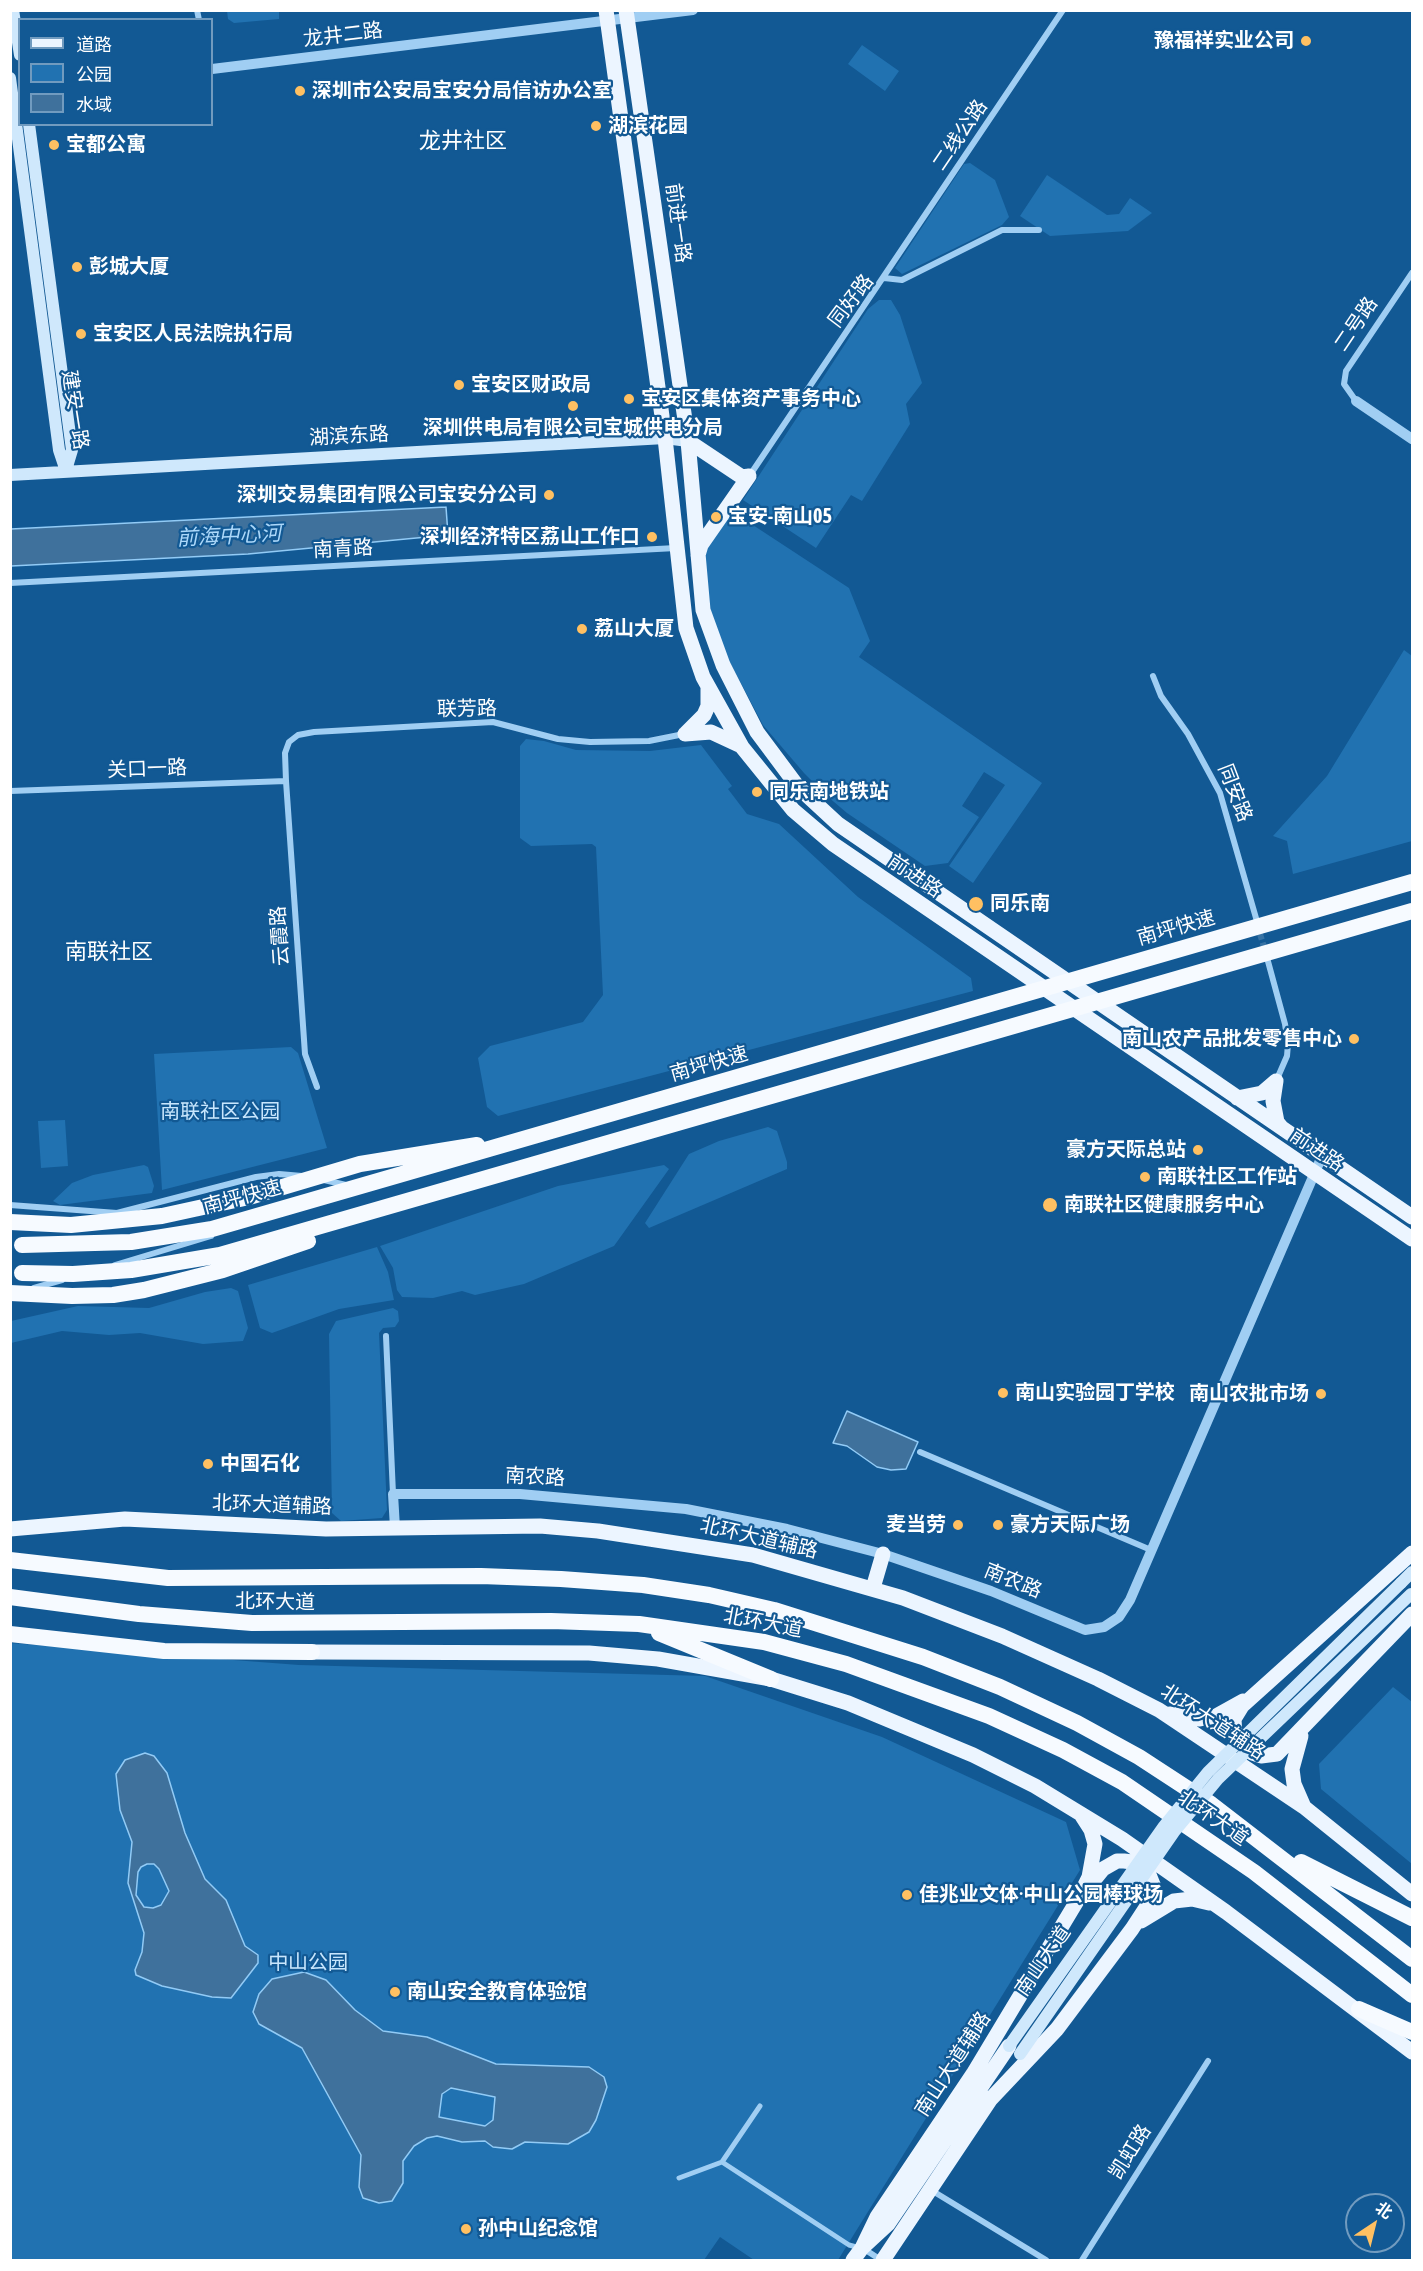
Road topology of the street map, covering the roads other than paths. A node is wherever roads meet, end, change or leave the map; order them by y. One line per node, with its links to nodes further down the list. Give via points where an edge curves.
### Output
1 (13, 10): 6 (main road)
2 (693, 10): 4 (street, 龙井二路)
3 (1063, 10): 15 (street, 二线公路)
4 (627, 15): 5 (street, 龙井二路); 19 (main road, 前进一路)
5 (607, 16): 7 (street, 龙井二路); 17 (main road)
6 (18, 41)
7 (213, 69)
8 (10, 78): 9 (main road, 建安一路)
9 (14, 92): 10 (main road, 建安一路)
10 (18, 124)
11 (18, 126): 20 (main road, 建安一路, via 59,450)
12 (29, 126): 20 (main road, 建安一路, via 72,450)
13 (1038, 230): 15 (street, 同好路, via 1002,230 902,280)
14 (1413, 273): 16 (street, 二号路, via 1346,371 1344,384)
15 (884, 279): 22 (street, 同好路)
16 (1356, 400): 18 (street, 二号路)
17 (665, 438): 19 (main road, 湖滨东路); 20 (main road, 湖滨东路); 23 (main road, 前进路)
18 (1413, 439)
19 (688, 441): 22 (main road, via 742,477); 24 (main road, 前进路)
20 (66, 471): 21 (main road, 湖滨东路)
21 (10, 474)
22 (749, 476): 24 (main road, via 701,545)
23 (676, 548): 25 (street, 南青路); 27 (main road, 前进路)
24 (697, 558): 26 (main road, 前进路)
25 (10, 583)
26 (709, 631): 27 (main road, via 701,643); 28 (main road, 前进路)
27 (689, 637): 29 (main road, 前进路)
28 (721, 661): 29 (main road, via 707,655 700,662); 43 (main road, 前进路, via 738,698 776,759 798,787 838,824)
29 (700, 669): 31 (main road, 前进路)
30 (1153, 676): 38 (street, 同安路, via 1220,793)
31 (708, 688): 32 (main road, via 704,715); 33 (main road, 前进路)
32 (685, 734): 33 (main road, via 711,732); 34 (street, 联芳路, via 649,741 590,742 558,739 493,722 305,734 293,738 286,747)
33 (742, 747): 47 (main road, 前进路, via 793,810 833,844)
34 (286, 781): 35 (street, 关口一路); 42 (street, 云霞路, via 305,1054)
35 (10, 791)
36 (1413, 882): 45 (highway, 南坪快速, bridge)
37 (1413, 911): 50 (highway, bridge)
38 (1260, 934)
39 (1264, 947): 41 (street, via 1288,1044)
40 (972, 1012): 48 (street)
41 (1276, 1081): 43 (main road, via 1262,1093); 44 (main road, via 1273,1101)
42 (317, 1087)
43 (1237, 1098): 44 (main road, 前进路)
44 (1281, 1128): 46 (main road, 前进路)
45 (520, 1140): 52 (highway, bridge, via 360,1164 249,1197 162,1215 71,1225); 54 (highway, 南坪快速, bridge, via 212,1228 131,1242 73,1246)
46 (1322, 1156): 47 (street, 南农路); 51 (main road, 前进路)
47 (1314, 1174): 53 (main road, 前进路); 62 (street, 南农路)
48 (370, 1190): 49 (street, via 279,1174 117,1213); 56 (street)
49 (10, 1205)
50 (372, 1213): 55 (highway, bridge, via 176,1264 73,1274); 56 (highway, bridge, via 281,1251 174,1284 113,1295)
51 (1413, 1217)
52 (10, 1222)
53 (1413, 1239)
54 (10, 1244)
55 (10, 1272)
56 (10, 1294)
57 (386, 1336): 59 (street)
58 (920, 1452): 62 (street)
59 (393, 1494): 60 (street); 64 (street, 南农路, via 520,1494 646,1504 736,1518)
60 (395, 1528): 61 (main road, 北环大道辅路, via 326,1529 125,1519); 67 (main road, 北环大道辅路, via 540,1526 598,1531 753,1555)
61 (10, 1529)
62 (1151, 1550): 64 (street, 南农路, via 1125,1609 1113,1622 1095,1630 1074,1626 991,1591)
63 (1413, 1553): 75 (main road)
64 (883, 1554): 67 (main road)
65 (10, 1560): 80 (highway, 北环大道, via 168,1578 481,1576 561,1580 643,1585 753,1605 923,1657 1058,1714 1139,1757)
66 (1413, 1572): 90 (main road, 南山大道, bridge, via 1208,1772 1164,1826)
67 (873, 1588): 76 (main road, 北环大道辅路, via 1002,1636)
68 (1412, 1593): 90 (main road, 南山大道, bridge, via 1218,1779 1174,1832)
69 (13, 1597): 71 (highway, 北环大道, via 139,1614 252,1623)
70 (1413, 1614): 77 (main road)
71 (639, 1624): 74 (highway); 87 (highway, 北环大道, via 764,1641 846,1664 989,1716 1063,1750 1188,1825)
72 (10, 1634): 73 (highway, via 164,1652)
73 (312, 1652): 74 (main road, via 589,1653 658,1659)
74 (771, 1678): 79 (main road, via 848,1703 973,1755)
75 (1260, 1688): 76 (main road, via 1216,1716 1200,1719); 77 (main road, via 1236,1713 1233,1726 1235,1736 1252,1753 1277,1754)
76 (1159, 1710): 78 (main road, 北环大道辅路)
77 (1312, 1721): 78 (main road, via 1297,1746 1292,1769)
78 (1304, 1807): 81 (main road, 北环大道辅路)
79 (1080, 1814): 82 (main road, via 1095,1844 1091,1870); 83 (main road)
80 (1266, 1845): 84 (highway); 86 (highway, 北环大道)
81 (1413, 1893)
82 (1077, 1901): 85 (main road, via 1103,1869 1117,1861 1132,1862 1148,1872 1154,1887); 98 (main road, 南山大道辅路, via 973,2074 877,2217)
83 (1226, 1912): 85 (main road, via 1203,1900 1183,1899 1154,1912); 88 (main road)
84 (1413, 1918)
85 (1132, 1929): 93 (main road, via 1050,2038)
86 (1413, 1959)
87 (1413, 1995)
88 (1359, 2009): 89 (highway); 91 (main road)
89 (1413, 2032)
90 (1015, 2050): 93 (main road, 南山大道)
91 (1413, 2052)
92 (1208, 2061): 101 (street, 凯虹路)
93 (981, 2099): 97 (main road, 南山大道); 98 (main road, 南山大道, via 888,2224)
94 (760, 2106): 95 (street)
95 (722, 2162): 96 (street); 98 (street)
96 (679, 2178)
97 (930, 2189): 99 (main road, 南山大道); 100 (street)
98 (857, 2254): 99 (street)
99 (882, 2260)
100 (1046, 2260)
101 (1082, 2260)

